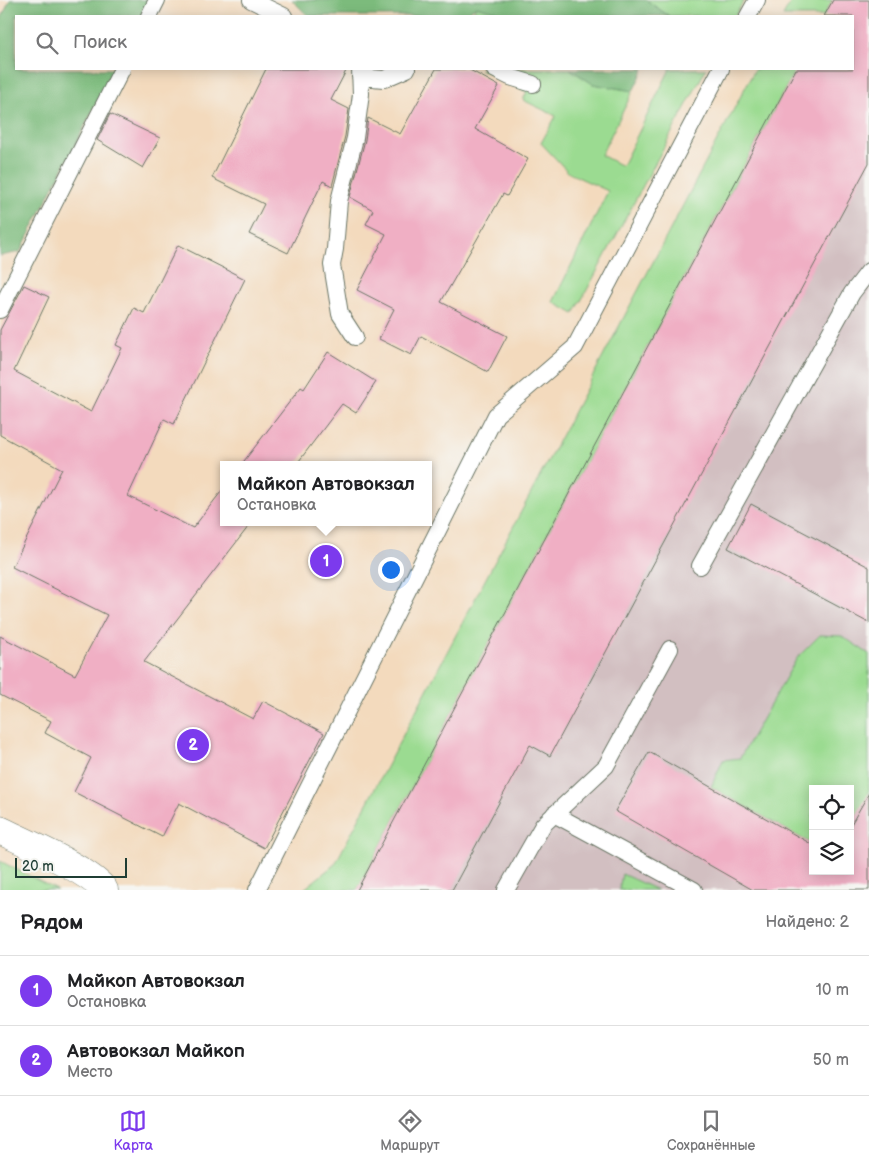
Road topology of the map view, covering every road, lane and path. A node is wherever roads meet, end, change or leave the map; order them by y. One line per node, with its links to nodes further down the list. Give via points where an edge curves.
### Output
1 (157, 0): 4 (lane)
2 (250, 0): 5 (lane)
3 (757, 0): 6 (lane)
4 (150, 15)
5 (282, 15)
6 (749, 15)
7 (121, 70): 14 (lane)
8 (405, 70): 11 (lane, via 384,79)
9 (496, 70): 12 (lane)
10 (720, 70): 21 (lane, via 575,347 496,415)
11 (360, 73): 15 (lane, via 361,94 355,138 339,201 332,266 340,314)
12 (533, 84)
13 (869, 271): 16 (lane, via 852,293)
14 (0, 310)
15 (355, 337)
16 (700, 566)
17 (670, 649): 18 (lane, via 606,766)
18 (554, 814): 22 (lane, via 543,825); 23 (lane)
19 (0, 830): 20 (street, via 82,872)
20 (104, 890)
21 (257, 890)
22 (506, 890)
23 (694, 890)

